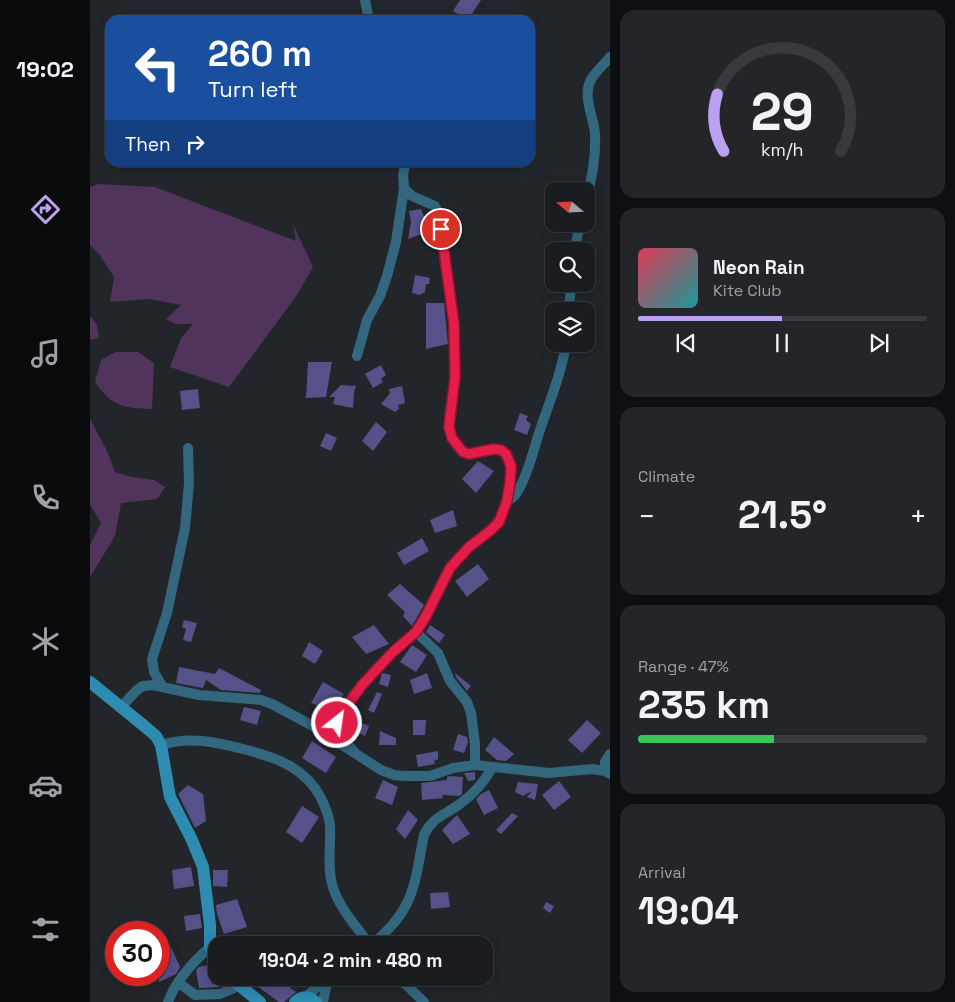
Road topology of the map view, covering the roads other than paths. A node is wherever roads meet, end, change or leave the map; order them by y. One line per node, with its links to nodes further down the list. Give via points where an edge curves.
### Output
1 (365, 0): 2 (street)
2 (368, 15)
3 (610, 57): 5 (street, via 588,86 595,137)
4 (405, 167): 6 (street)
5 (590, 182)
6 (404, 188): 8 (street, via 387,276 364,329); 10 (street, via 412,196 432,204 439,219 454,324 455,377 449,427 452,438 463,452 469,454 494,449 506,454 511,471)
7 (564, 352): 10 (street, via 528,467 518,491)
8 (357, 356)
9 (188, 448): 13 (street, via 185,528 167,613 152,659 154,672)
10 (507, 501): 11 (street, via 499,522 450,568)
11 (416, 632): 16 (street, via 363,684 338,718 338,728); 18 (street, via 438,653 450,681 467,702 475,744)
12 (90, 682): 14 (street)
13 (162, 686): 14 (street, via 143,686); 16 (street, via 189,694 245,698 272,704)
14 (121, 706): 15 (street, via 156,736)
15 (161, 745): 21 (street, via 170,797 203,867); 22 (street, via 196,739 216,742 268,755 306,776 326,808 330,824 330,873 335,893)
16 (356, 754): 18 (street, via 381,770 404,776 430,776)
17 (610, 754): 20 (street, via 605,762)
18 (475, 765): 19 (street)
19 (492, 768): 20 (street, via 549,773 592,769); 23 (street, via 478,789 428,827 407,904)
20 (607, 772)
21 (211, 936)
22 (364, 936)
23 (380, 936)
24 (208, 955): 25 (street, via 198,958)
25 (178, 982): 31 (street, via 195,995); 33 (street)
26 (232, 986): 31 (street)
27 (240, 986): 34 (street)
28 (320, 986): 32 (street)
29 (328, 986): 35 (street)
30 (407, 986): 36 (street)
31 (221, 998)
32 (306, 1000)
33 (168, 1002)
34 (260, 1002)
35 (323, 1002)
36 (424, 1002)

